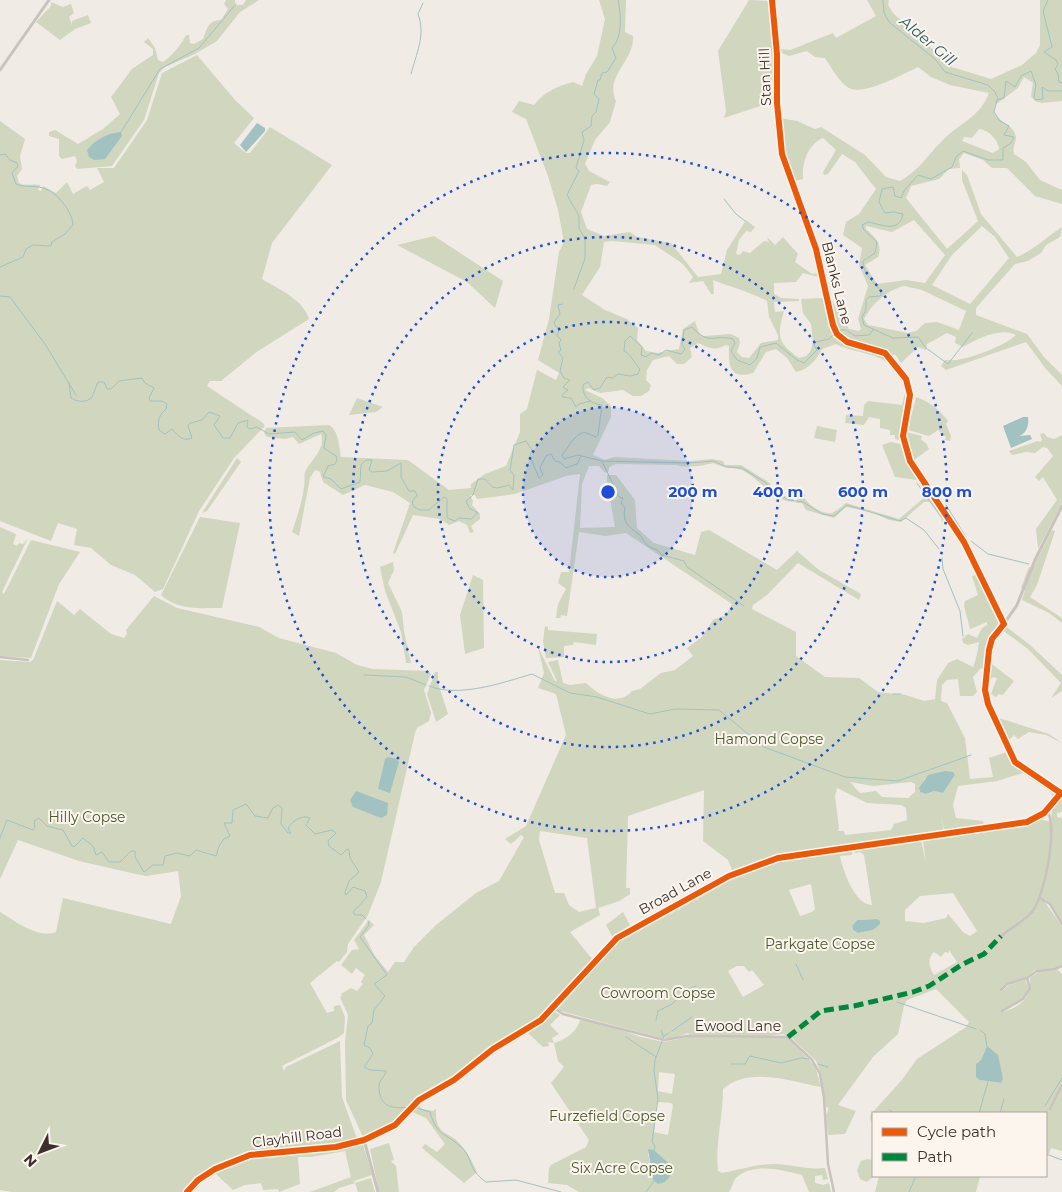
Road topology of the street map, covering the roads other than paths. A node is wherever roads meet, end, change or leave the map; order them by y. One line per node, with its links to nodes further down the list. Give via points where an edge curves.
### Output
1 (49, 0): 3 (street)
2 (772, 0): 4 (street, Stan Hill)
3 (0, 70)
4 (782, 154): 6 (street, Blanks Lane, via 812,235 837,334 852,345 884,353 906,379 910,395 903,436 910,461 964,542)
5 (1062, 506): 6 (street, via 1017,605)
6 (1004, 624): 9 (street, via 992,639 989,650 985,690 988,704 1015,762)
7 (0, 657): 8 (street)
8 (28, 660)
9 (1062, 794): 10 (street, Broad Lane)
10 (1048, 810): 11 (street, via 1050,848); 17 (street, Broad Lane, via 1023,823 785,857 747,868 617,938)
11 (1040, 898): 12 (street, via 1050,904); 13 (street, via 1029,914)
12 (1062, 924)
13 (1001, 936)
14 (1062, 966): 15 (street, via 1037,970)
15 (1027, 978): 16 (street, via 1007,984); 18 (street, via 1028,994)
16 (1001, 990)
17 (554, 1008): 21 (street, Broad Lane, via 529,1029 492,1050 454,1080 413,1105 395,1125); 24 (street, Ewood Lane, via 563,1014 663,1040 687,1036 788,1037 812,1060 820,1074 828,1164)
18 (1002, 1011)
19 (1062, 1085): 20 (street)
20 (1050, 1109)
21 (363, 1140): 22 (street, Clayhill Road, via 313,1150 260,1152 215,1169); 23 (street)
22 (187, 1192)
23 (378, 1192)
24 (834, 1192)

